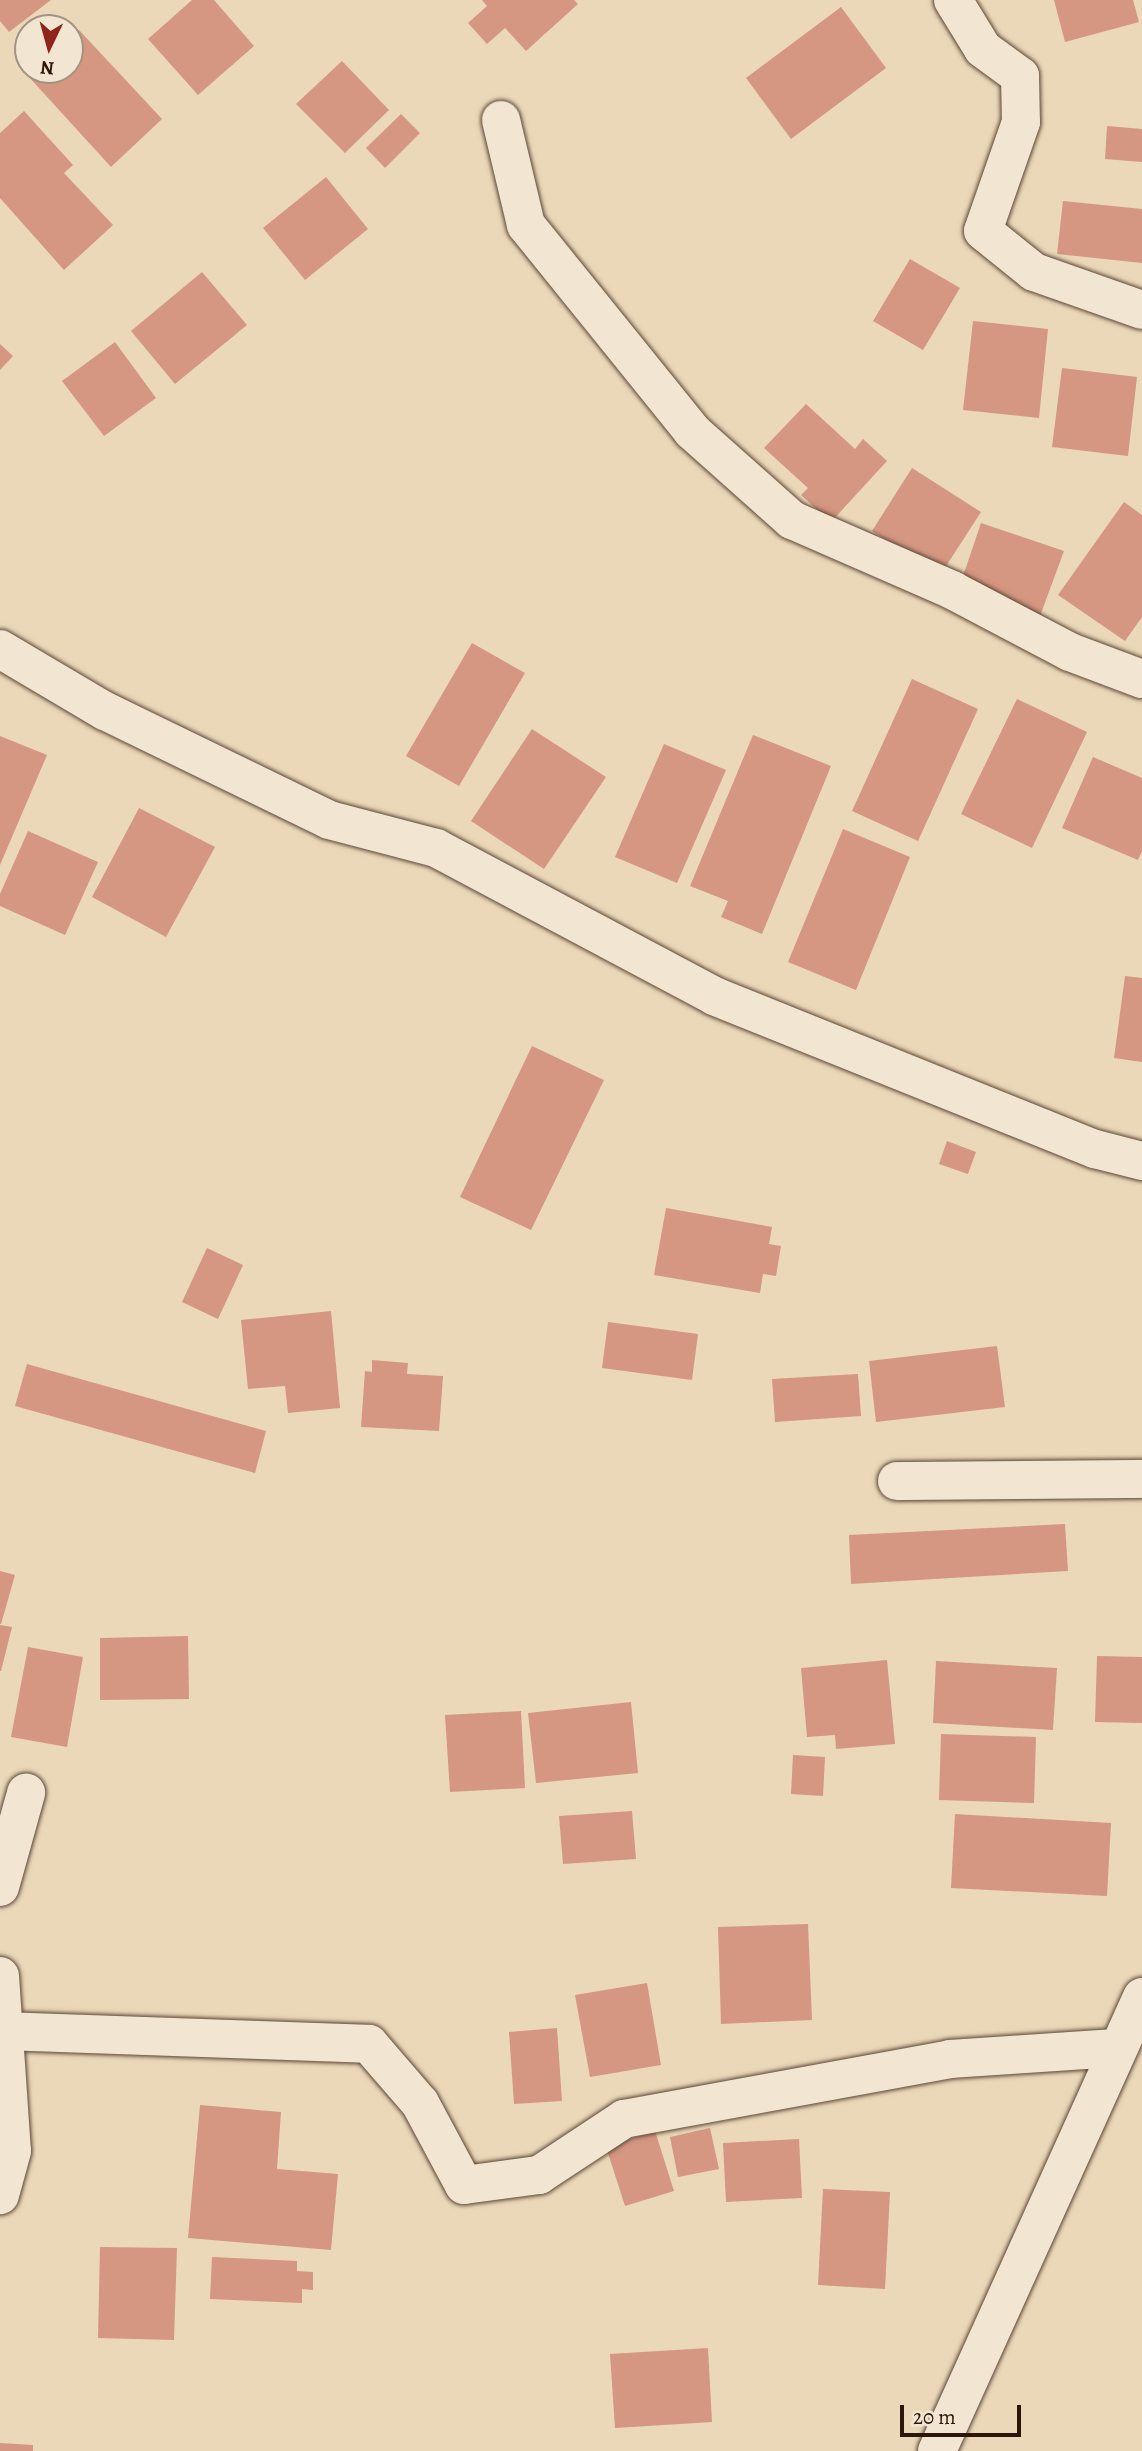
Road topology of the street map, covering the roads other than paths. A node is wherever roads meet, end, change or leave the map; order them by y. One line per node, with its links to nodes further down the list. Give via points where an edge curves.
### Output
1 (953, 0): 3 (street, via 983,49 1020,76 1021,122 983,231 1034,272)
2 (501, 120): 5 (street, via 526,225 692,431 792,520 952,590 1070,652)
3 (1142, 310)
4 (0, 649): 6 (street, via 105,711 329,820 436,848 714,996 1082,1144)
5 (1142, 678)
6 (1142, 1161)
7 (1142, 1479): 8 (street)
8 (897, 1481)
9 (26, 1793): 10 (street)
10 (0, 1886)
11 (0, 1976): 13 (street)
12 (1142, 1997): 14 (street)
13 (4, 2031): 14 (street, via 369,2044 420,2103 464,2185 538,2175 624,2119 950,2059); 15 (street, via 12,2151)
14 (1116, 2048): 16 (street)
15 (0, 2195)
16 (937, 2451)

